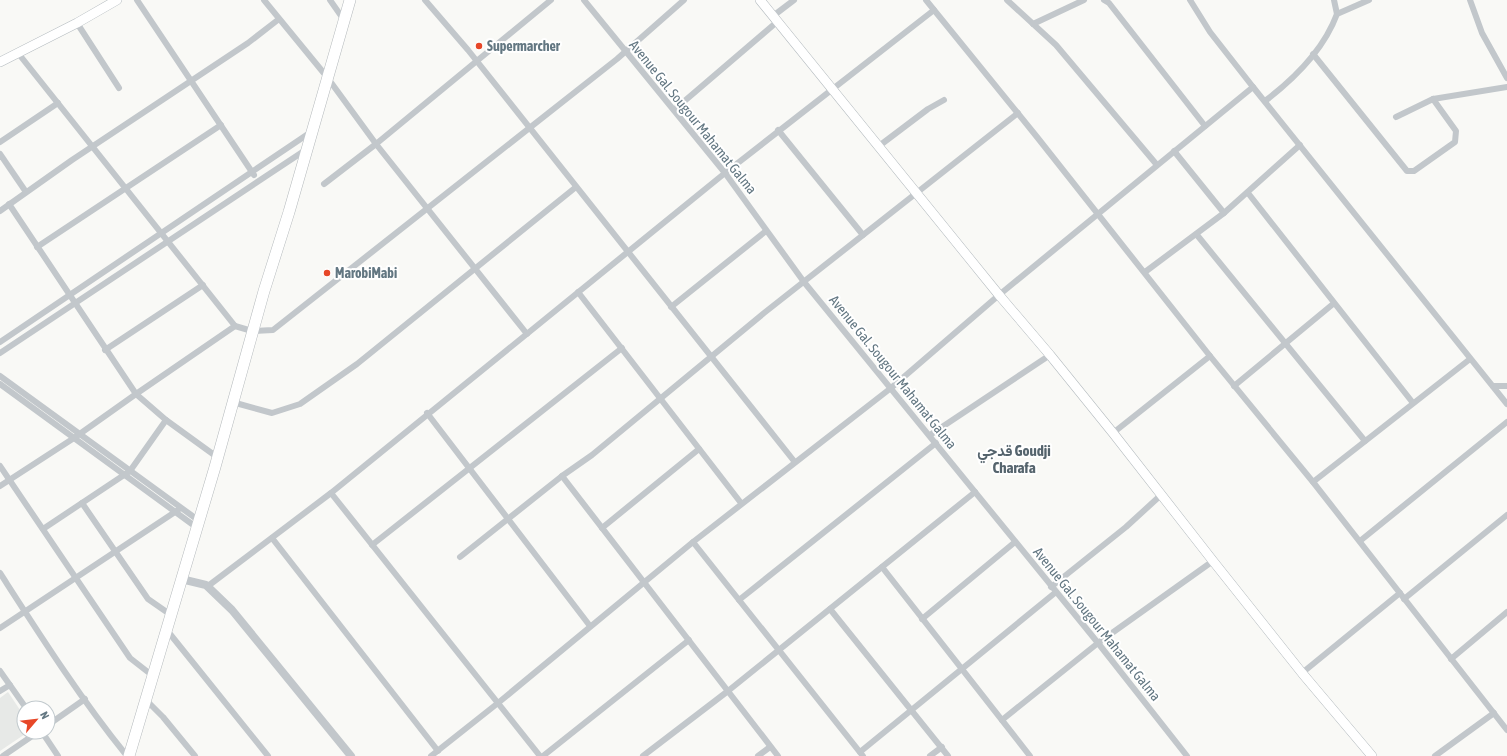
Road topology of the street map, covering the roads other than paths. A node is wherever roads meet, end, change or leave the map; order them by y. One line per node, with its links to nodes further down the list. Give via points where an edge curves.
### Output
1 (137, 0): 34 (street)
2 (264, 0): 22 (street)
3 (330, 0): 24 (street)
4 (350, 0): 24 (highway)
5 (425, 0): 30 (street)
6 (551, 0): 30 (street)
7 (584, 0): 27 (street, Avenue Gal. Sougour Mahamat Galma)
8 (684, 0): 27 (street)
9 (760, 0): 23 (main road)
10 (794, 0): 23 (street)
11 (926, 0): 20 (street)
12 (1007, 0): 26 (street)
13 (1084, 0): 26 (street)
14 (1104, 0): 47 (street, via 1109,3)
15 (1190, 0): 35 (street, via 1210,32)
16 (1334, 0): 21 (street)
17 (1369, 0): 21 (street)
18 (1470, 0): 33 (street, via 1482,33)
19 (113, 1): 25 (main road)
20 (934, 10): 38 (street); 44 (street)
21 (1337, 14): 29 (street, via 1330,32)
22 (279, 19): 32 (street); 34 (street)
23 (775, 19): 38 (main road); 43 (street)
24 (344, 20): 32 (highway)
25 (76, 23): 28 (main road); 37 (street)
26 (1034, 24): 59 (street, via 1056,45)
27 (625, 52): 43 (street, Avenue Gal. Sougour Mahamat Galma); 48 (street)
28 (18, 53): 31 (main road); 42 (street)
29 (1312, 54): 39 (street, via 1407,171 1414,171 1455,142 1456,131); 41 (street, via 1290,81)
30 (476, 60): 48 (street); 52 (street)
31 (0, 62)
32 (327, 77): 50 (highway); 52 (street)
33 (1507, 78)
34 (191, 81): 46 (street); 54 (street)
35 (1253, 86): 41 (street); 47 (street)
36 (1507, 87): 39 (street)
37 (119, 88)
38 (832, 89): 49 (street); 55 (main road)
39 (1433, 99): 45 (street)
40 (944, 100): 55 (street)
41 (1265, 101): 53 (street)
42 (58, 103): 51 (street); 54 (street)
43 (674, 110): 60 (street, Avenue Gal. Sougour Mahamat Galma)
44 (1018, 113): 67 (street); 73 (street)
45 (1396, 117)
46 (221, 125): 61 (street); 65 (street)
47 (1205, 126): 57 (street)
48 (530, 128): 64 (street); 70 (street)
49 (778, 130): 60 (street); 76 (street)
50 (311, 132): 56 (highway); 61 (street)
51 (0, 142)
52 (376, 144): 63 (street); 70 (street)
53 (1300, 145): 68 (street); 102 (street)
54 (93, 146): 65 (street); 66 (street)
55 (879, 146): 67 (main road)
56 (307, 149): 62 (street); 92 (highway)
57 (1174, 151): 59 (street); 72 (street)
58 (0, 154): 66 (street)
59 (1157, 165): 73 (street)
60 (725, 172): 74 (street, Avenue Gal. Sougour Mahamat Galma); 80 (street)
61 (253, 173): 62 (street); 75 (street)
62 (258, 181): 78 (street)
63 (324, 184)
64 (576, 187): 80 (street); 81 (street)
65 (126, 188): 75 (street); 79 (street)
66 (26, 192): 69 (street)
67 (918, 192): 76 (street); 86 (main road)
68 (1248, 193): 72 (street); 89 (street)
69 (9, 204): 71 (street); 79 (street)
70 (428, 209): 81 (street); 92 (street, via 279,327 273,330)
71 (0, 211)
72 (1224, 213): 77 (street)
73 (1098, 214): 82 (street); 86 (street)
74 (766, 231): 83 (street, Avenue Gal. Sougour Mahamat Galma); 90 (street)
75 (162, 233): 78 (street); 87 (street)
76 (863, 235): 83 (street)
77 (1197, 235): 82 (street); 95 (street)
78 (168, 241): 84 (street); 88 (street)
79 (37, 247): 87 (street)
80 (627, 253): 85 (street); 90 (street)
81 (475, 268): 93 (street); 111 (street, via 357,364 300,404 272,413)
82 (1145, 272): 100 (street)
83 (804, 282): 101 (street); 108 (street, Avenue Gal. Sougour Mahamat Galma)
84 (203, 284): 91 (street); 97 (street)
85 (578, 292): 93 (street); 96 (street)
86 (999, 295): 99 (main road); 108 (street)
87 (70, 296): 88 (street); 94 (street)
88 (74, 303): 97 (street); 98 (street)
89 (1333, 304): 95 (street); 112 (street)
90 (671, 307): 101 (street)
91 (235, 326): 92 (street); 109 (street)
92 (252, 331): 111 (highway)
93 (526, 334): 114 (street)
94 (0, 342)
95 (1285, 344): 105 (street); 121 (street)
96 (622, 348): 110 (street); 127 (street)
97 (105, 350): 109 (street)
98 (0, 353)
99 (1050, 354): 117 (main road); 119 (street)
100 (1210, 356): 105 (street); 117 (street)
101 (711, 358): 110 (street); 125 (street)
102 (1470, 359): 106 (street); 112 (street)
103 (0, 376): 118 (street)
104 (0, 384): 120 (street)
105 (1234, 386): 131 (street)
106 (1493, 386): 107 (street); 113 (street)
107 (1507, 386)
108 (891, 388): 119 (street, Avenue Gal. Sougour Mahamat Galma); 125 (street)
109 (136, 394): 115 (street); 118 (street)
110 (661, 398): 123 (street); 129 (street, via 592,455)
111 (232, 402): 124 (highway)
112 (1413, 403): 121 (street)
113 (1507, 404)
114 (427, 413): 127 (street); 134 (street)
115 (166, 420): 124 (street); 128 (street)
116 (1507, 422): 145 (street)
117 (1113, 433): 135 (main road)
118 (80, 434): 120 (street); 128 (street)
119 (930, 435): 122 (street, Avenue Gal. Sougour Mahamat Galma)
120 (74, 438): 128 (street); 130 (street)
121 (1365, 441): 131 (street)
122 (936, 444): 133 (street, Avenue Gal. Sougour Mahamat Galma); 162 (street)
123 (699, 449): 137 (street); 142 (street)
124 (217, 457): 141 (highway)
125 (794, 462): 137 (street)
126 (0, 466): 130 (street)
127 (468, 468): 140 (street); 148 (street)
128 (128, 473): 136 (street); 138 (street)
129 (562, 476): 140 (street); 142 (street)
130 (10, 480): 132 (street); 143 (street)
131 (1313, 482): 145 (street)
132 (0, 486)
133 (975, 492): 147 (street, Avenue Gal. Sougour Mahamat Galma); 152 (street)
134 (331, 493): 144 (street); 148 (street)
135 (1161, 495): 151 (main road); 158 (street, via 1126,527)
136 (82, 503): 143 (street); 149 (street)
137 (741, 503): 146 (street)
138 (179, 510): 141 (street); 149 (street)
139 (1507, 515): 161 (street)
140 (508, 518): 150 (street); 168 (street)
141 (198, 524): 155 (highway)
142 (602, 528): 156 (street)
143 (43, 529): 154 (street)
144 (272, 538): 157 (street); 195 (street)
145 (1360, 541): 160 (street)
146 (693, 542): 156 (street); 162 (street)
147 (1015, 542): 158 (street, Avenue Gal. Sougour Mahamat Galma); 167 (street)
148 (372, 544): 185 (street)
149 (115, 551): 154 (street); 166 (street, via 148,599)
150 (460, 557)
151 (1213, 561): 172 (street); 177 (main road)
152 (882, 567): 163 (street); 167 (street)
153 (0, 573): 164 (street)
154 (76, 577): 164 (street); 178 (street, via 130,658)
155 (181, 579): 157 (street); 166 (highway)
156 (645, 583): 168 (street); 171 (street)
157 (208, 586): 202 (street, via 232,610)
158 (1051, 587): 159 (street, Avenue Gal. Sougour Mahamat Galma)
159 (1056, 592): 172 (street, Avenue Gal. Sougour Mahamat Galma); 175 (street)
160 (1400, 593): 161 (street); 177 (street)
161 (1404, 599): 174 (street)
162 (739, 600): 173 (street)
163 (830, 610): 173 (street); 186 (street)
164 (25, 612): 169 (street); 182 (street)
165 (1507, 612): 174 (street)
166 (171, 615): 170 (highway)
167 (922, 619): 175 (street)
168 (590, 626): 185 (street)
169 (0, 628)
170 (166, 628): 178 (highway); 201 (street)
171 (689, 640): 181 (street); 204 (street)
172 (1098, 643): 189 (street); 211 (street, Avenue Gal. Sougour Mahamat Galma)
173 (778, 650): 181 (street); 196 (street)
174 (1451, 659): 187 (street)
175 (962, 668): 186 (street); 189 (street)
176 (0, 671): 179 (street)
177 (1302, 673): 212 (main road)
178 (153, 676): 183 (highway)
179 (10, 685): 180 (street); 184 (street)
180 (0, 691)
181 (728, 691): 193 (street); 205 (street)
182 (85, 699): 188 (street); 199 (street)
183 (145, 699): 199 (highway); 200 (street, via 164,717)
184 (20, 700)
185 (498, 703): 195 (street); 204 (street)
186 (911, 710): 194 (street); 196 (street)
187 (1494, 713): 190 (street); 213 (street)
188 (56, 719)
189 (1002, 720): 210 (street)
190 (1507, 730)
191 (26, 740): 197 (street)
192 (47, 740): 198 (street)
193 (770, 747): 206 (street); 207 (street)
194 (942, 747): 208 (street); 209 (street)
195 (438, 751): 203 (street)
196 (862, 754)
197 (3, 756)
198 (58, 756)
199 (128, 756)
200 (195, 756)
201 (268, 756)
202 (351, 756)
203 (431, 756)
204 (541, 756)
205 (643, 756)
206 (758, 756)
207 (778, 756)
208 (930, 756)
209 (948, 756)
210 (1030, 756)
211 (1187, 756)
212 (1372, 756)
213 (1435, 756)

